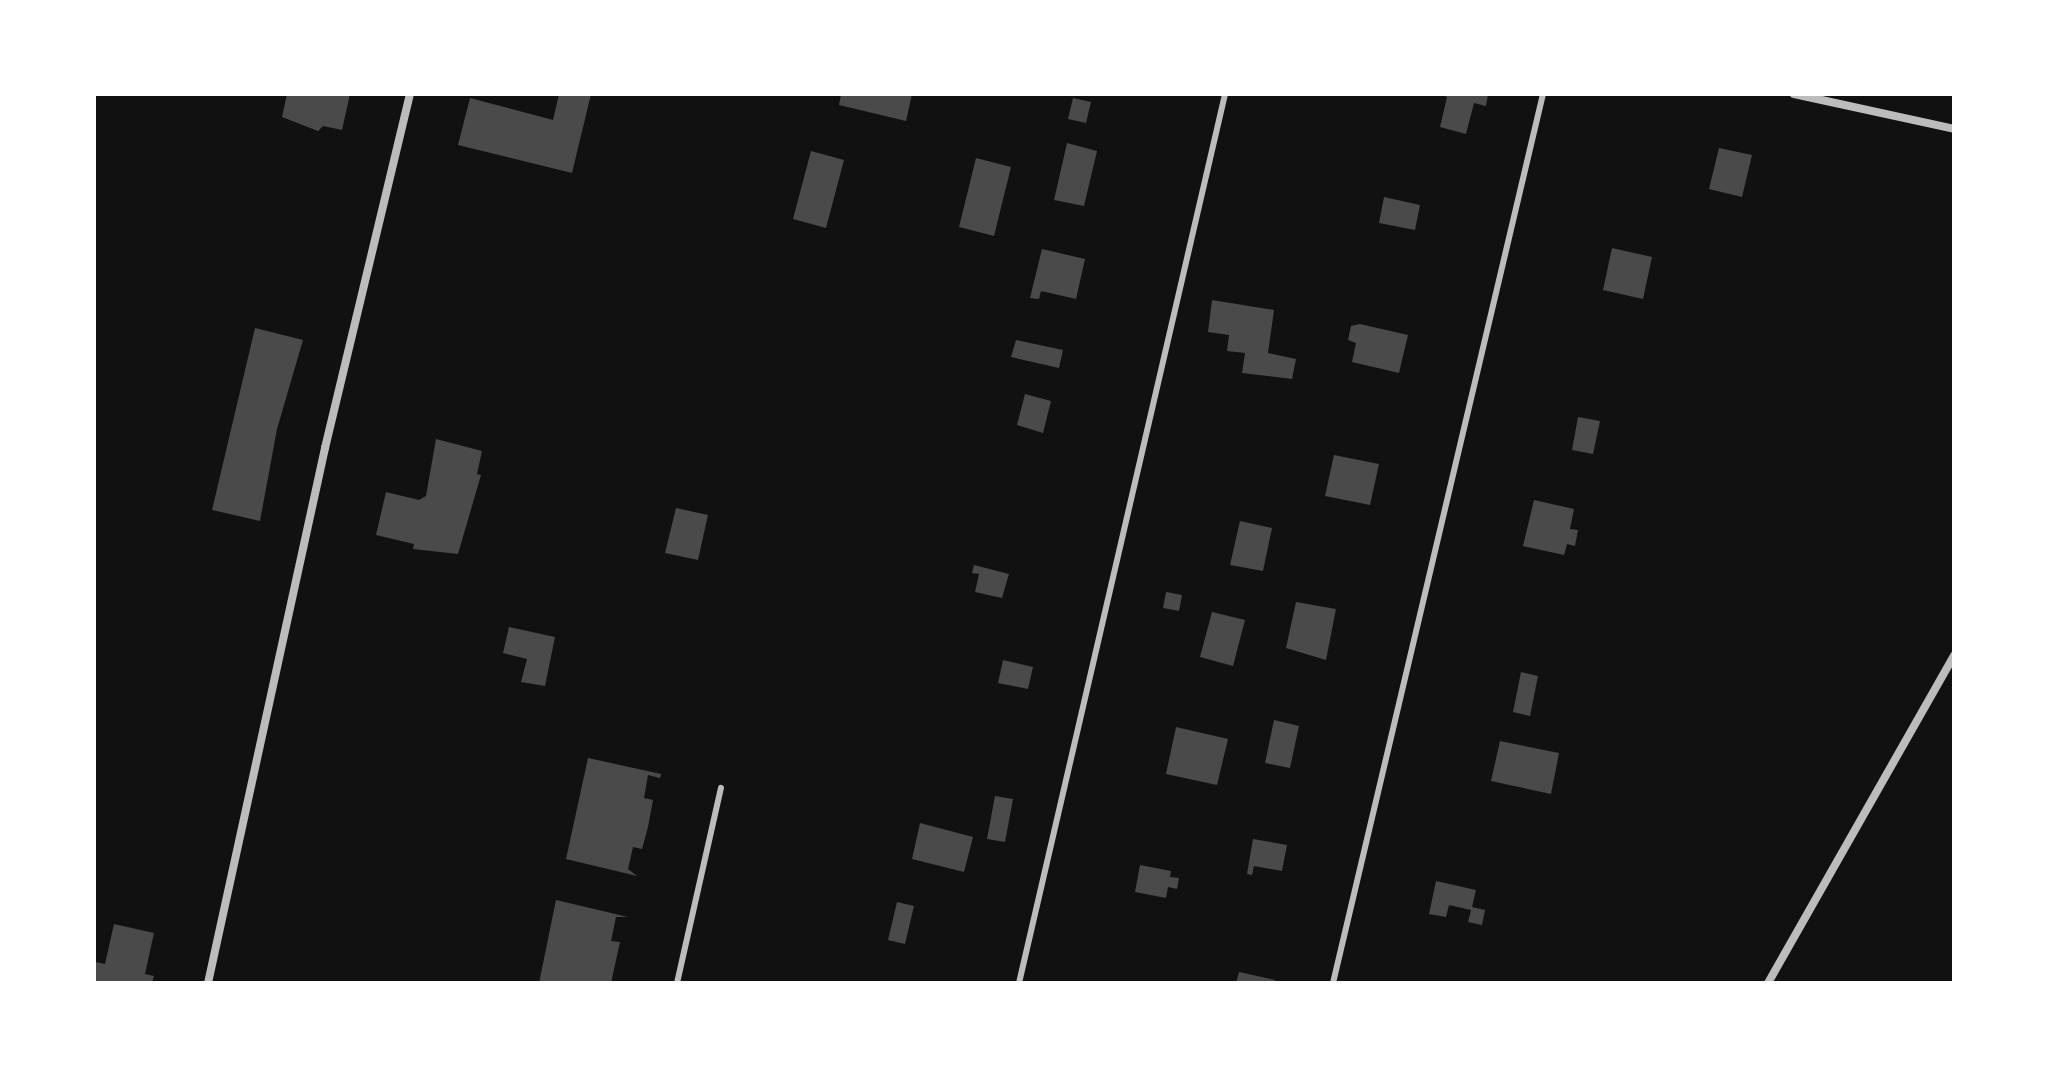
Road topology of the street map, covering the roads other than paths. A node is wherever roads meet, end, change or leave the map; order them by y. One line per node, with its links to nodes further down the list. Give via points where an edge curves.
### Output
1 (410, 94): 8 (street, via 325,448)
2 (1225, 94): 10 (lane)
3 (1543, 94): 11 (lane)
4 (1794, 94): 5 (street)
5 (1954, 129)
6 (1954, 655): 12 (street)
7 (721, 788): 9 (lane)
8 (208, 983)
9 (677, 983)
10 (1019, 983)
11 (1333, 983)
12 (1768, 983)

